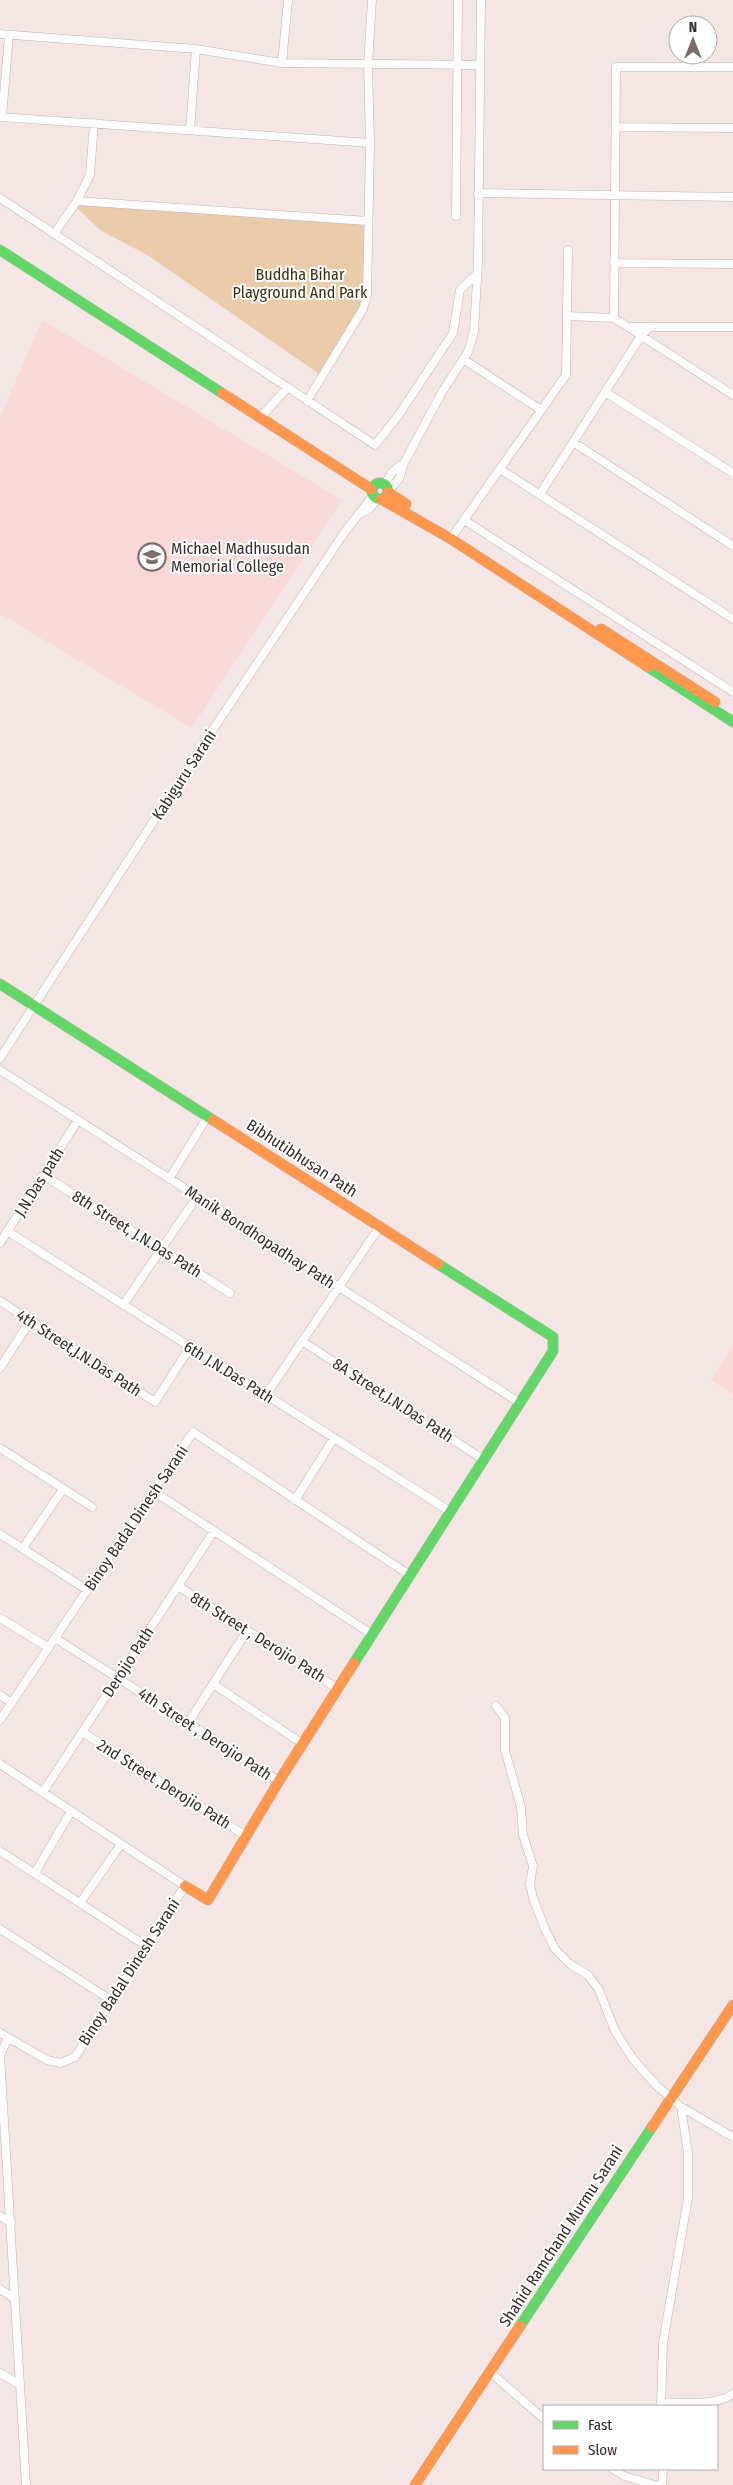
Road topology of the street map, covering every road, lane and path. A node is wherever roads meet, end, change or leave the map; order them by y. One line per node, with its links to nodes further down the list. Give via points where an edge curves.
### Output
1 (288, 0): 8 (street)
2 (372, 0): 10 (street)
3 (458, 0): 9 (street)
4 (481, 0): 11 (street, Kabiguru Sarani)
5 (0, 34): 6 (street)
6 (9, 35): 7 (street); 13 (street)
7 (196, 49): 8 (street); 17 (street)
8 (282, 63): 10 (street)
9 (457, 64): 10 (street); 11 (street); 24 (street)
10 (368, 65): 18 (street)
11 (480, 65): 19 (street, Kabiguru Sarani)
12 (733, 67): 15 (street, via 616,67)
13 (1, 117): 14 (street)
14 (94, 123): 17 (street); 23 (street, via 90,175)
15 (616, 127): 16 (street); 20 (street)
16 (733, 128)
17 (190, 130): 18 (street)
18 (370, 143): 25 (street)
19 (478, 193): 20 (street); 31 (street, Kabiguru Sarani)
20 (615, 195): 21 (street); 29 (street)
21 (733, 197)
22 (0, 198): 26 (street)
23 (76, 201): 25 (street); 26 (street)
24 (456, 216)
25 (368, 221): 42 (street, via 367,295 363,309)
26 (54, 234): 39 (street)
27 (0, 250): 44 (street)
28 (568, 250): 32 (street)
29 (614, 263): 30 (street); 33 (street)
30 (733, 264)
31 (477, 274): 38 (street, Kabiguru Sarani, via 474,332); 42 (street, via 460,290 453,332 398,416 374,445)
32 (567, 316): 33 (street); 43 (street, via 566,375)
33 (614, 318): 34 (street)
34 (627, 326): 35 (street); 37 (street)
35 (650, 326): 36 (street); 37 (street)
36 (733, 327)
37 (641, 336): 40 (street); 41 (street)
38 (463, 359): 43 (street); 48 (street, Kabiguru Sarani, via 404,463 392,472)
39 (287, 388): 42 (street); 44 (street)
40 (605, 392): 45 (street); 47 (street)
41 (731, 392)
42 (307, 401)
43 (541, 410): 46 (street)
44 (260, 418): 48 (street)
45 (573, 442): 49 (street); 52 (street)
46 (500, 469): 49 (street); 50 (street)
47 (733, 473)
48 (380, 491): 51 (street); 56 (street, via 395,505); 58 (street, Kabiguru Sarani, via 370,508 358,515 344,533)
49 (540, 494): 53 (street)
50 (464, 520): 51 (street); 54 (street)
51 (454, 534): 55 (street)
52 (733, 546)
53 (733, 618)
54 (733, 692)
55 (733, 714)
56 (733, 722)
57 (0, 984): 58 (street, Bibhutibhusan Path)
58 (33, 1006): 59 (street, Kabiguru Sarani); 61 (street, Bibhutibhusan Path)
59 (0, 1058)
60 (0, 1070): 62 (street, Manik Bondhopadhay Path)
61 (208, 1116): 64 (street); 66 (street, Bibhutibhusan Path)
62 (78, 1120): 63 (street, J.N.Das path); 64 (street, Manik Bondhopadhay Path)
63 (43, 1175): 67 (street, J.N.Das path); 69 (street, 8th Street, J.N.Das Path)
64 (169, 1179): 65 (street, Manik Bondhopadhay Path)
65 (198, 1197): 69 (street); 70 (street, Manik Bondhopadhay Path)
66 (380, 1226): 70 (street); 79 (street, Bibhutibhusan Path, via 553,1337 553,1351)
67 (8, 1232): 68 (street, J.N.Das path); 73 (street, 6th J.N.Das Path)
68 (0, 1243)
69 (161, 1250): 71 (street, 8th Street, J.N.Das Path); 73 (street)
70 (339, 1287): 75 (street); 79 (street, Manik Bondhopadhay Path)
71 (230, 1293)
72 (0, 1301): 74 (street, 4th Street,J.N.Das Path)
73 (123, 1305): 76 (street, 6th J.N.Das Path)
74 (30, 1321): 76 (street, 4th Street,J.N.Das Path, via 155,1402); 77 (street)
75 (302, 1341): 78 (street); 82 (street, 8A Street,J.N.Das Path)
76 (190, 1347): 78 (street, 6th J.N.Das Path)
77 (0, 1368)
78 (266, 1395): 80 (street, 6th J.N.Das Path)
79 (520, 1403): 82 (street)
80 (334, 1438): 85 (street); 87 (street, 6th J.N.Das Path)
81 (0, 1448): 83 (street)
82 (484, 1460): 87 (street)
83 (63, 1489): 86 (street); 90 (street)
84 (154, 1492): 85 (street, Binoy Badal Dinesh Sarani, via 193,1432); 88 (street); 93 (street, Binoy Badal Dinesh Sarani)
85 (295, 1500): 91 (street, Binoy Badal Dinesh Sarani)
86 (92, 1507)
87 (451, 1512): 91 (street)
88 (214, 1531): 92 (street, Derojio Path); 96 (street)
89 (0, 1534): 90 (street)
90 (23, 1548): 93 (street)
91 (411, 1576): 96 (street)
92 (178, 1586): 95 (street, 8th Street , Derojio Path); 99 (street, Derojio Path)
93 (88, 1590): 97 (street, Binoy Badal Dinesh Sarani)
94 (0, 1618): 98 (street)
95 (248, 1631): 100 (street); 101 (street, 8th Street , Derojio Path)
96 (373, 1635): 101 (street)
97 (55, 1638): 98 (street, Binoy Badal Dinesh Sarani); 99 (street, 4th Street , Derojio Path)
98 (49, 1648): 103 (street, Binoy Badal Dinesh Sarani)
99 (118, 1678): 106 (street, 4th Street , Derojio Path); 107 (street, Derojio Path)
100 (213, 1684): 106 (street); 108 (street)
101 (338, 1688): 108 (street)
102 (0, 1695): 103 (street)
103 (12, 1703): 105 (street, Binoy Badal Dinesh Sarani)
104 (496, 1706): 125 (street, via 505,1718 507,1759 533,1866 530,1884 545,1929 555,1949 588,1975 599,1990 615,2031 628,2053)
105 (0, 1720)
106 (188, 1722): 110 (street, 4th Street , Derojio Path)
107 (82, 1732): 111 (street, Derojio Path); 113 (street, 2nd Street ,Derojio Path)
108 (303, 1744): 110 (street)
109 (0, 1764): 111 (street, Binoy Badal Dinesh Sarani)
110 (279, 1781): 113 (street)
111 (43, 1792): 112 (street, Binoy Badal Dinesh Sarani)
112 (71, 1811): 114 (street, Binoy Badal Dinesh Sarani); 116 (street)
113 (246, 1836): 117 (street, via 208,1900)
114 (121, 1844): 117 (street, Binoy Badal Dinesh Sarani); 118 (street)
115 (0, 1851): 116 (street)
116 (35, 1873): 118 (street)
117 (185, 1886): 120 (street, Binoy Badal Dinesh Sarani)
118 (80, 1903): 120 (street)
119 (0, 1929): 121 (street)
120 (146, 1946): 121 (street, Binoy Badal Dinesh Sarani)
121 (111, 2000): 124 (street, Binoy Badal Dinesh Sarani, via 75,2057 61,2063 47,2060)
122 (733, 2004): 125 (street, Shahid Ramchand Murmu Sarani)
123 (0, 2033): 124 (street, Binoy Badal Dinesh Sarani)
124 (8, 2038): 127 (street, via 0,2055)
125 (671, 2097): 126 (street); 133 (street, Shahid Ramchand Murmu Sarani)
126 (681, 2107): 128 (street); 137 (street, via 688,2153 688,2198 663,2342)
127 (3, 2130): 130 (street)
128 (733, 2136)
129 (0, 2216): 130 (street)
130 (11, 2223): 132 (street)
131 (0, 2289): 132 (street)
132 (15, 2299): 135 (street)
133 (490, 2372): 138 (street); 142 (street, Shahid Ramchand Murmu Sarani)
134 (0, 2373): 135 (street)
135 (20, 2386): 141 (street)
136 (733, 2394): 137 (street, via 728,2398 700,2403)
137 (661, 2404)
138 (543, 2418)
139 (615, 2470): 143 (street)
140 (663, 2470): 144 (street)
141 (26, 2485)
142 (416, 2485)
143 (655, 2485)
144 (662, 2485)

